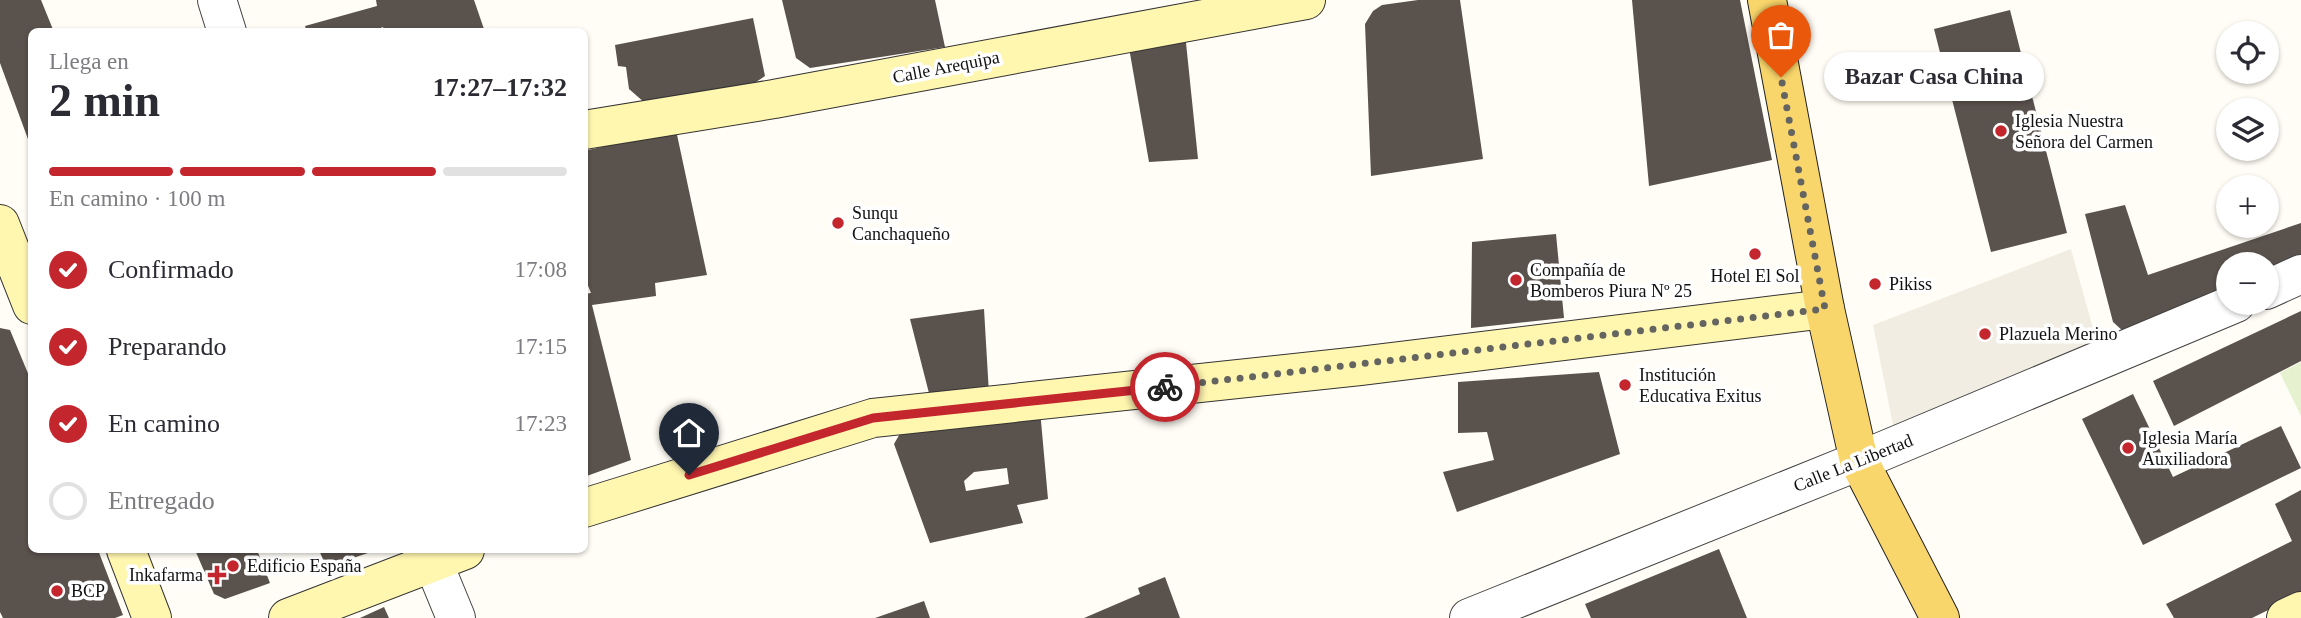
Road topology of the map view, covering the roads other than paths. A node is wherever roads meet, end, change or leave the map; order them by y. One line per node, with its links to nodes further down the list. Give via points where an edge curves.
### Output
1 (216, 0): 4 (street)
2 (1306, 0): 5 (street, Calle Arequipa)
3 (1767, 0): 10 (main road)
4 (226, 28)
5 (588, 129)
6 (0, 224): 9 (street)
7 (2301, 274): 8 (street)
8 (2279, 284)
9 (22, 298)
10 (1825, 309): 12 (main road); 13 (street, via 1360,366 873,418)
11 (2216, 311): 12 (street, Calle La Libertad)
12 (1859, 461): 20 (street, Calle La Libertad); 21 (main road)
13 (588, 507)
14 (127, 553): 17 (street)
15 (442, 554): 18 (street); 19 (street)
16 (2301, 611): 22 (street)
17 (152, 618)
18 (288, 618)
19 (456, 618)
20 (1469, 618)
21 (1940, 618)
22 (2286, 618)

